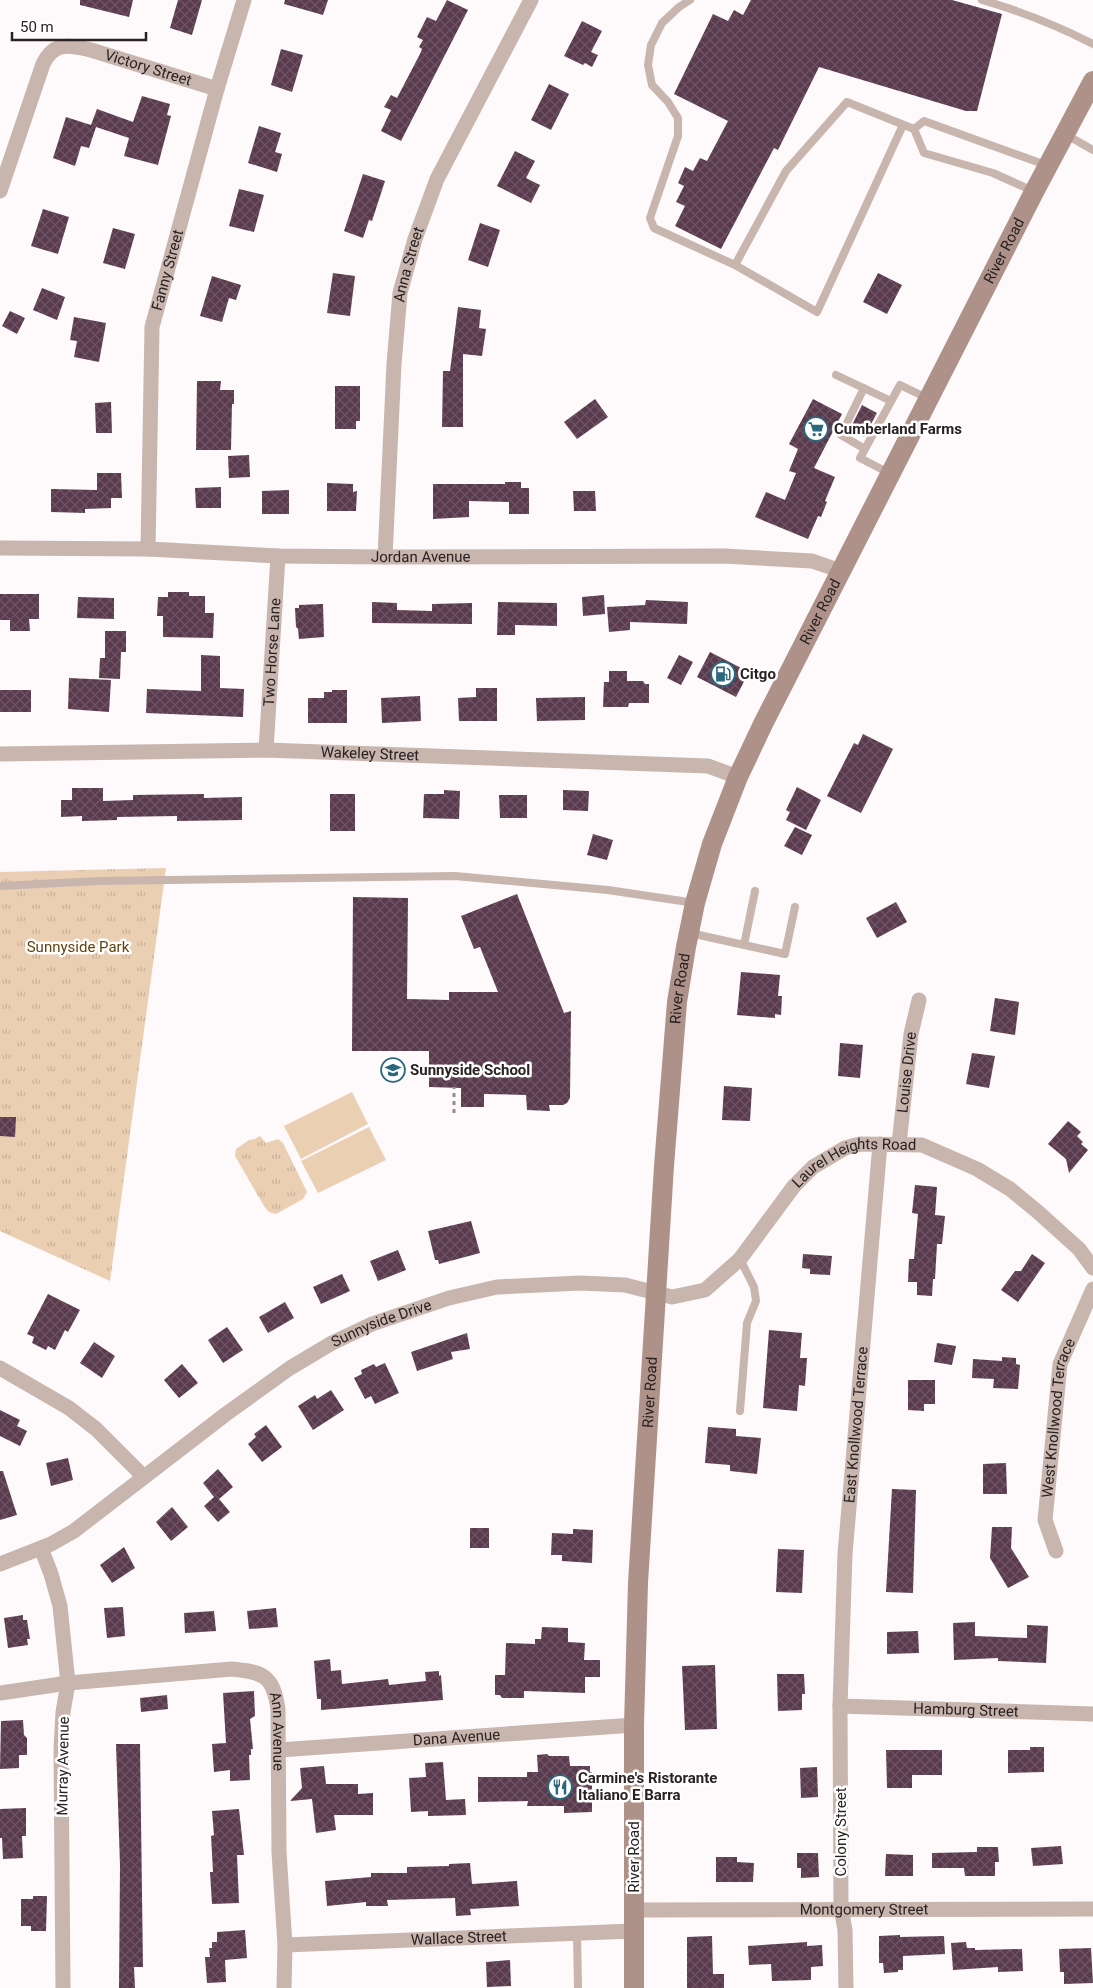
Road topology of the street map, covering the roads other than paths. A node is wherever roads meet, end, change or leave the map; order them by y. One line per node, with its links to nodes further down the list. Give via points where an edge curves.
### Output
1 (244, 0): 7 (street, Fanny Street)
2 (530, 0): 25 (street, Anna Street, via 437,179 400,293)
3 (690, 0): 15 (lane, via 662,24 651,45 648,65 652,85 678,118 678,136 650,218 654,228)
4 (982, 0): 5 (lane)
5 (1093, 44)
6 (1093, 81): 10 (main road, River Road)
7 (217, 88): 13 (street, Victory Street, via 91,50 74,46 56,48 43,64); 23 (street, Fanny Street, via 152,327)
8 (903, 125): 9 (lane); 15 (lane, via 847,102 786,171); 15 (lane, via 817,312)
9 (914, 129): 12 (lane, via 924,122); 14 (lane, via 924,153 993,173)
10 (1065, 134): 11 (lane); 12 (main road, River Road)
11 (1093, 150)
12 (1048, 165): 14 (main road, River Road)
13 (0, 191)
14 (1034, 192): 18 (main road, River Road)
15 (735, 265)
16 (836, 376): 17 (lane)
17 (864, 388): 19 (lane); 20 (lane, via 841,435)
18 (929, 399): 19 (lane, via 900,385); 21 (main road, River Road)
19 (891, 401): 20 (lane)
20 (865, 449): 21 (lane, via 860,458)
21 (891, 474): 26 (main road, River Road)
22 (0, 548): 23 (street, Jordan Avenue)
23 (148, 549): 24 (street, Jordan Avenue)
24 (278, 556): 25 (street, Jordan Avenue); 27 (street, Two Horse Lane)
25 (385, 557): 26 (street, Jordan Avenue, via 724,556 812,562)
26 (841, 571): 29 (main road, River Road)
27 (266, 750): 28 (street, Wakeley Street); 29 (street, Wakeley Street, via 708,766)
28 (0, 754)
29 (738, 776): 32 (main road, River Road, via 712,844)
30 (0, 886): 32 (lane, via 99,881 455,876 608,890)
31 (755, 891): 35 (lane)
32 (695, 903): 34 (main road, River Road)
33 (795, 907): 35 (lane, via 785,954)
34 (688, 932): 35 (lane); 42 (main road, River Road, via 677,1002)
35 (744, 945)
36 (919, 1000): 38 (street, Louise Drive, via 911,1034)
37 (880, 1144): 38 (street, Laurel Heights Road); 39 (street, Laurel Heights Road, via 845,1148 813,1167 794,1186); 51 (street, East Knollwood Terrace, via 845,1554)
38 (899, 1144): 40 (street, Laurel Heights Road, via 922,1145 977,1169 1010,1189 1079,1249)
39 (740, 1259): 42 (street, Laurel Heights Road, via 705,1290 672,1297); 44 (lane, via 754,1286 756,1301 747,1324)
40 (1093, 1268)
41 (1093, 1289): 47 (street, West Knollwood Terrace, via 1060,1364 1045,1520)
42 (657, 1294): 45 (street, Sunnyside Drive, via 625,1285 589,1283 497,1287 402,1312 332,1343 290,1368); 53 (main road, River Road, via 638,1583)
43 (0, 1368): 45 (street, via 69,1408 96,1429)
44 (740, 1411)
45 (144, 1477): 46 (street, Sunnyside Drive, via 74,1531)
46 (41, 1548): 48 (street, Sunnyside Drive); 49 (street, Murray Avenue, via 60,1606)
47 (1056, 1551)
48 (0, 1564)
49 (68, 1684): 50 (street, Ann Avenue); 54 (street, Ann Avenue, via 232,1669 255,1671 268,1679 276,1694); 61 (street, Murray Avenue, via 61,1749)
50 (0, 1693)
51 (840, 1706): 52 (street, Hamburg Street); 55 (street, Colony Street)
52 (1093, 1714)
53 (634, 1726): 54 (street, Dana Avenue); 57 (main road, River Road)
54 (279, 1750): 60 (street, Ann Avenue, via 279,1852)
55 (841, 1908): 56 (street, Montgomery Street); 57 (street, Montgomery Street); 65 (street, Colony Street, via 845,1930)
56 (1093, 1909)
57 (634, 1910): 58 (main road, River Road)
58 (633, 1930): 59 (street, Wallace Street); 64 (main road, River Road)
59 (577, 1932): 60 (street, Wallace Street); 63 (lane)
60 (285, 1945): 62 (street, Ann Avenue)
61 (63, 1988)
62 (284, 1988)
63 (578, 1988)
64 (634, 1988)
65 (846, 1988)

